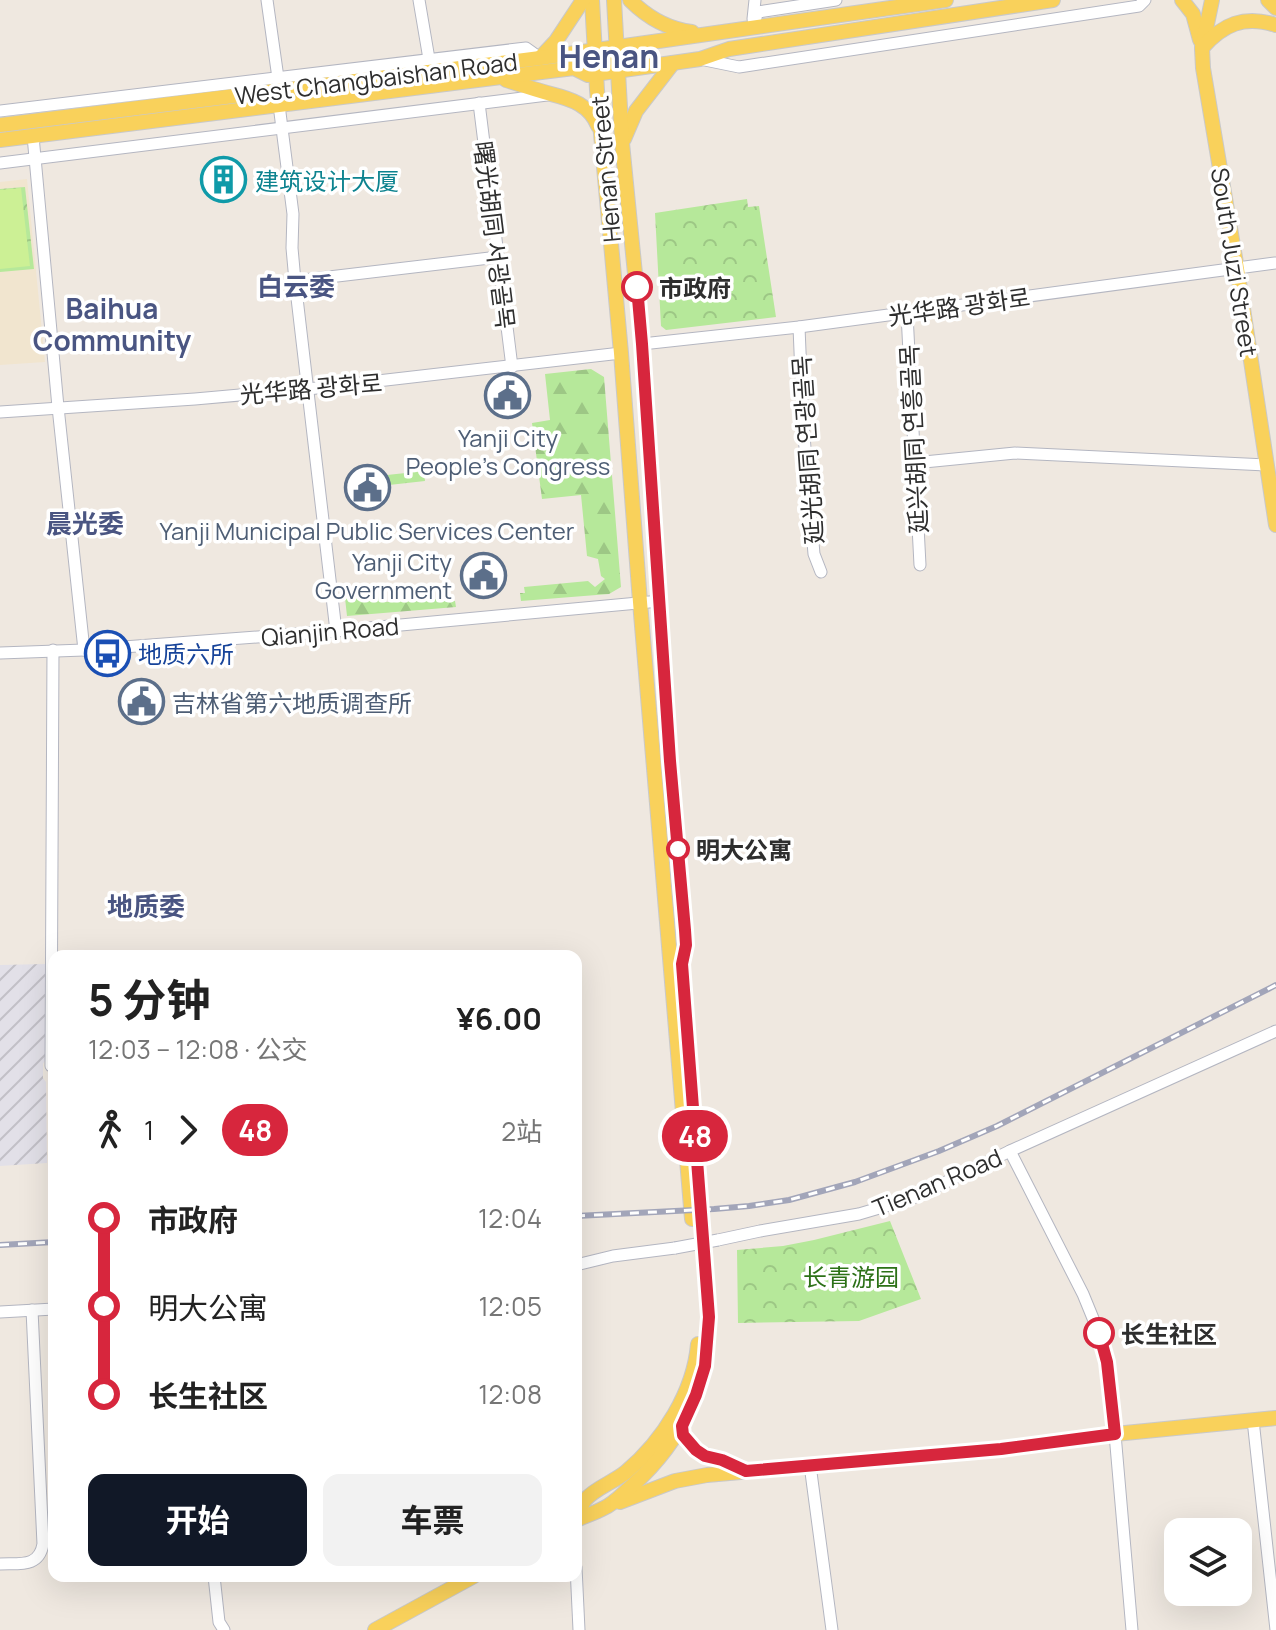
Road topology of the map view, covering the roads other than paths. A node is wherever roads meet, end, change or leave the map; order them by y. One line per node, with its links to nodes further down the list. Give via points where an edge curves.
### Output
1 (267, 0): 29 (street)
2 (419, 0): 23 (street)
3 (583, 0): 22 (main road)
4 (592, 0): 21 (main road, Henan Street)
5 (614, 0): 19 (main road, Henan Street)
6 (630, 0): 18 (main road, via 675,30)
7 (755, 0): 17 (street)
8 (836, 0): 17 (street, West Changbaishan Road, via 758,12)
9 (946, 0): 17 (main road, West Changbaishan Road)
10 (1053, 0): 24 (main road, West Changbaishan Road, via 729,49)
11 (1145, 0): 24 (street, West Changbaishan Road, via 1139,6 739,67)
12 (1182, 0): 20 (main road, via 1193,14)
13 (1212, 0): 20 (main road, South Juzi Street)
14 (1268, 0): 15 (main road)
15 (1276, 8)
16 (1276, 25): 20 (main road, via 1234,23)
17 (752, 28): 18 (main road, West Changbaishan Road)
18 (708, 34): 19 (main road, West Changbaishan Road)
19 (616, 47): 21 (main road, West Changbaishan Road); 26 (main road, Henan Street)
20 (1202, 48): 43 (main road, South Juzi Street)
21 (595, 50): 22 (main road, West Changbaishan Road); 27 (main road, Henan Street)
22 (540, 58): 23 (street, via 526,48); 29 (main road, West Changbaishan Road)
23 (429, 59): 29 (street)
24 (700, 59): 25 (main road, West Changbaishan Road)
25 (673, 63): 26 (main road, West Changbaishan Road); 38 (main road, via 636,111)
26 (618, 71): 27 (main road, West Changbaishan Road); 38 (main road, Henan Street)
27 (597, 74): 28 (main road, West Changbaishan Road, via 574,68); 36 (main road, Henan Street)
28 (500, 78): 29 (main road, West Changbaishan Road); 30 (main road)
29 (279, 91): 32 (street); 33 (main road, West Changbaishan Road); 34 (street); 35 (main road, West Changbaishan Road)
30 (552, 94): 31 (street); 36 (main road, via 589,110)
31 (479, 103): 34 (street); 41 (street, 曙光胡同 서광골목)
32 (0, 111)
33 (0, 125)
34 (282, 128): 39 (street); 44 (street)
35 (33, 136): 37 (main road, West Changbaishan Road); 39 (street)
36 (602, 138): 48 (main road, Henan Street)
37 (0, 140)
38 (622, 143): 47 (main road, Henan Street)
39 (36, 158): 40 (street); 51 (street)
40 (0, 163)
41 (498, 257): 44 (street); 49 (street, 曙光胡同 서광골목)
42 (1275, 263): 43 (street, 光华路 광화로)
43 (1237, 269): 45 (street, 光华路 광화로); 54 (main road, South Juzi Street)
44 (295, 281): 50 (street)
45 (907, 314): 46 (street, 光华路 광화로); 53 (street, 延兴胡同 연흥골목)
46 (799, 327): 47 (street, 光华路 광화로); 57 (street, 延光胡同 연광골목, via 814,554)
47 (642, 344): 58 (main road, Henan Street)
48 (621, 353): 49 (street, 光华路 광화로); 59 (main road, Henan Street)
49 (512, 367): 50 (street, 光华路 광화로)
50 (308, 389): 51 (street, 光华路 광화로); 60 (street)
51 (58, 407): 52 (street, 光华路 광화로); 62 (street)
52 (0, 412)
53 (914, 463): 54 (street, via 1015,453); 56 (street, 延兴胡同 연흥골목)
54 (1266, 465): 55 (main road, South Juzi Street)
55 (1276, 525)
56 (920, 565)
57 (821, 572)
58 (660, 601): 59 (street, Qianjin Road); 64 (main road, Henan Street)
59 (640, 602): 60 (street, Qianjin Road); 65 (main road, Henan Street)
60 (336, 631): 62 (street, Qianjin Road)
61 (53, 650): 62 (street, Qianjin Road); 63 (street, Qianjin Road); 66 (street)
62 (84, 650)
63 (0, 653)
64 (670, 761): 65 (main road); 75 (main road, Henan Street, via 709,1317 705,1366)
65 (654, 762): 79 (main road, Henan Street, via 699,1310 697,1353 677,1412 626,1472)
66 (52, 950)
67 (1276, 1031): 68 (street, Tienan Road)
68 (1010, 1151): 69 (street, Tienan Road, bridge, via 913,1198 847,1217); 76 (street, via 1099,1333)
69 (582, 1264)
70 (48, 1309): 71 (street)
71 (32, 1310): 72 (street); 82 (street, via 42,1552 31,1562)
72 (0, 1312)
73 (1276, 1418): 74 (main road)
74 (1253, 1420): 76 (main road); 91 (street)
75 (682, 1426): 78 (main road, via 696,1450); 80 (main road, Henan Street, via 650,1468)
76 (1115, 1434): 77 (main road); 90 (street)
77 (810, 1465): 78 (main road); 89 (street)
78 (746, 1471): 80 (main road, via 675,1481)
79 (582, 1505)
80 (606, 1507): 81 (main road)
81 (582, 1516)
82 (0, 1564)
83 (215, 1582): 86 (street)
84 (463, 1582): 87 (main road)
85 (577, 1582): 88 (street)
86 (224, 1630)
87 (375, 1630)
88 (579, 1630)
89 (832, 1630)
90 (1132, 1630)
91 (1276, 1630)

